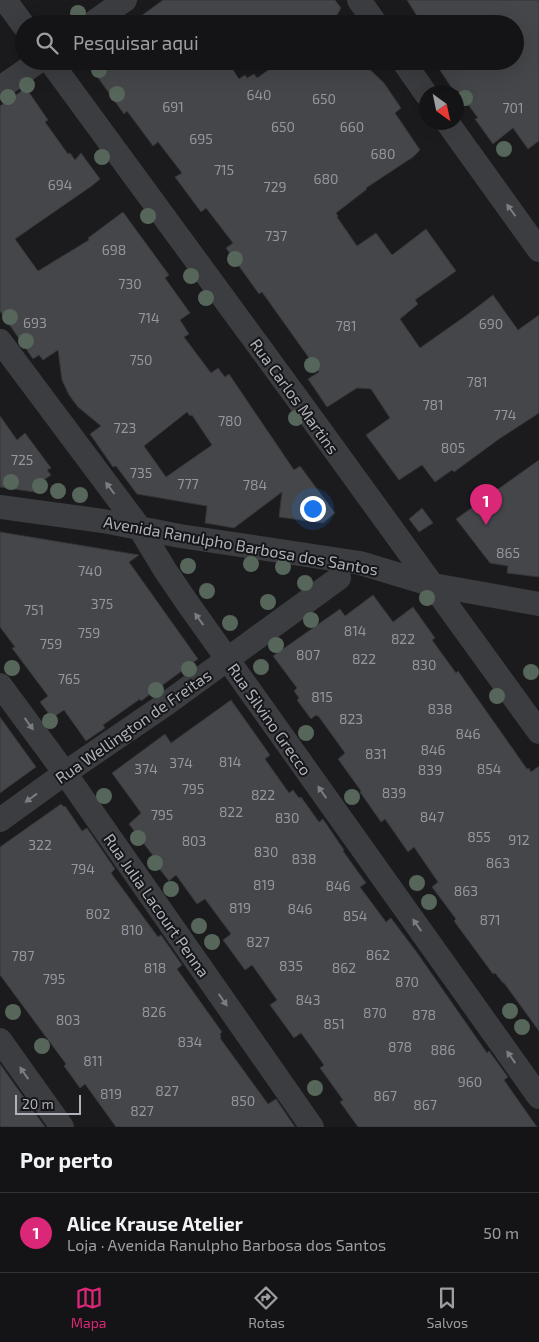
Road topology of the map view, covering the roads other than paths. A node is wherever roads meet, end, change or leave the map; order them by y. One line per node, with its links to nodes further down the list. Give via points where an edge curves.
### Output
1 (5, 0): 4 (street)
2 (124, 0): 5 (street)
3 (359, 0): 6 (street)
4 (16, 15)
5 (103, 15)
6 (370, 15)
7 (26, 70): 11 (street)
8 (57, 70): 18 (street, Rua Carlos Martins)
9 (409, 70): 10 (street)
10 (420, 85)
11 (0, 88)
12 (453, 130): 13 (street, one-way to 12)
13 (539, 250)
14 (0, 341): 16 (street, Rua Silvino Grecco, one-way to 14)
15 (0, 507): 16 (street, Avenida Ranulpho Barbosa dos Santos)
16 (139, 527): 18 (street, Avenida Ranulpho Barbosa dos Santos, via 360,563); 20 (street, Rua Silvino Grecco, one-way to 16)
17 (339, 578): 20 (street, Rua Wellington de Freitas)
18 (433, 585): 19 (street, Avenida Ranulpho Barbosa dos Santos); 22 (street, Rua Carlos Martins)
19 (539, 604)
20 (228, 659): 23 (street, Rua Wellington de Freitas); 26 (street, Rua Silvino Grecco, one-way to 20)
21 (0, 685): 23 (street, Rua Julia Lacourt Penna, one-way to 23)
22 (539, 732)
23 (65, 773): 24 (street, Rua Wellington de Freitas, one-way to 24); 28 (street, Rua Julia Lacourt Penna, one-way to 28)
24 (0, 820)
25 (0, 1040): 27 (street, one-way to 25)
26 (539, 1097)
27 (62, 1127)
28 (312, 1127)

